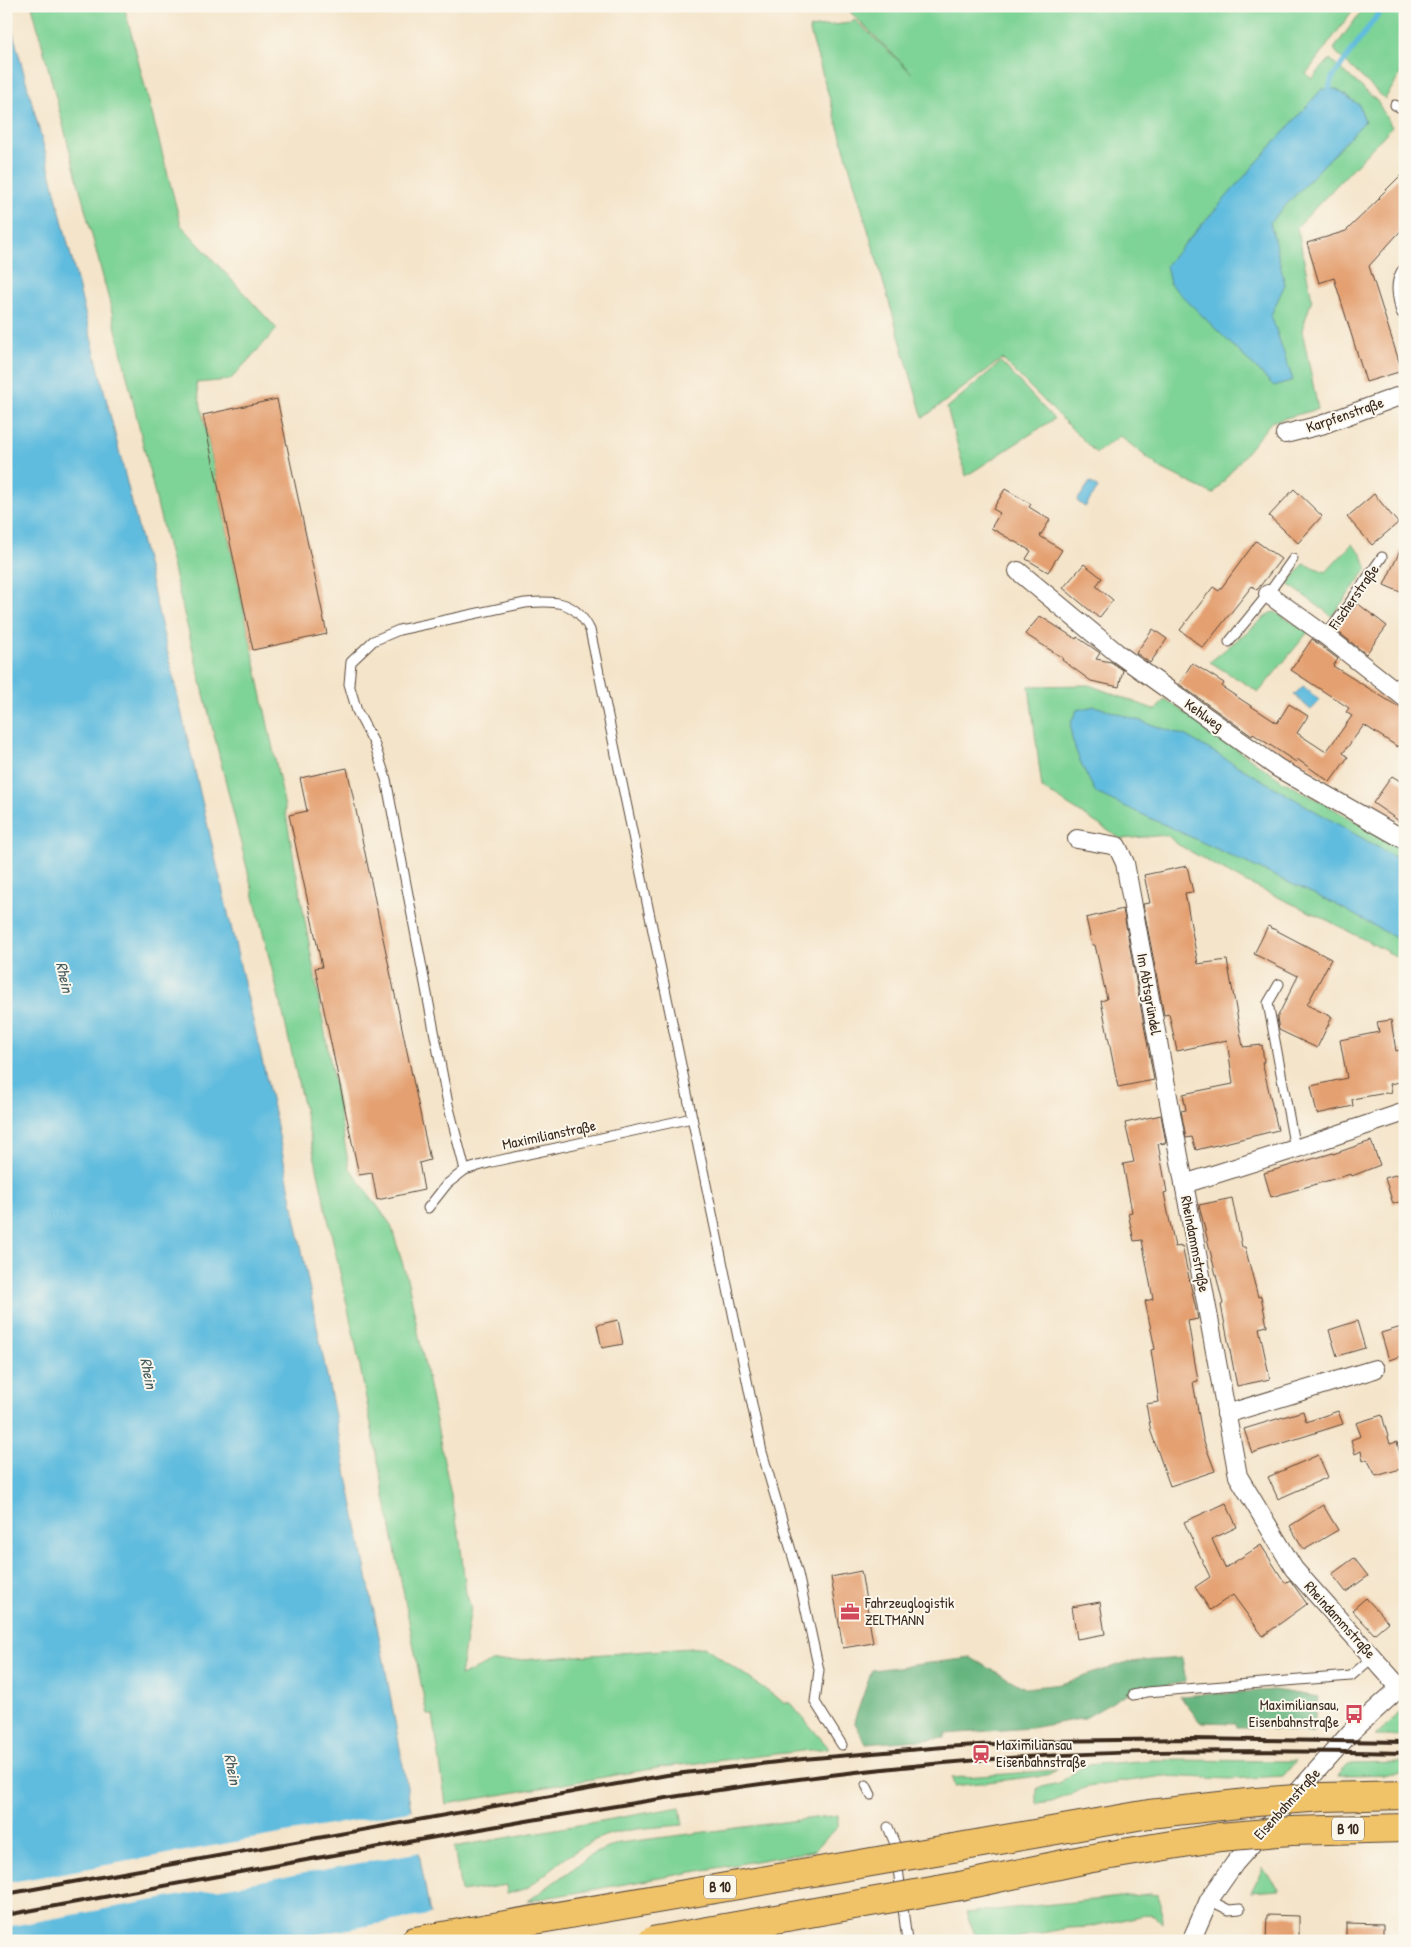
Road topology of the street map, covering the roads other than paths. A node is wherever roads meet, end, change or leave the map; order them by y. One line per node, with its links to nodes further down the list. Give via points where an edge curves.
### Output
1 (1395, 104): 2 (lane)
2 (1405, 110)
3 (1405, 274): 4 (street, via 1401,282)
4 (1405, 310)
5 (1405, 394): 6 (street, Karpfenstraße, via 1322,425)
6 (1285, 434)
7 (1382, 557): 11 (lane, Fischerstraße)
8 (1293, 559): 10 (lane)
9 (1018, 571): 15 (street, Kehlweg, via 1117,653 1278,768)
10 (1268, 594): 11 (street, Fischerstraße); 12 (lane)
11 (1326, 636): 13 (street, Fischerstraße)
12 (1229, 642)
13 (1405, 698)
14 (1077, 839): 21 (street, Im Abtsgründel, via 1117,846 1125,862)
15 (1405, 840)
16 (1279, 984): 19 (lane, via 1268,1004)
17 (1405, 1112): 19 (street, Rheindammstraße)
18 (692, 1118): 20 (lane, Maximilianstraße); 20 (lane, via 590,630 584,618 574,608 546,601 399,630 373,641 351,662 349,684 386,778 448,1104); 28 (lane, via 762,1452 798,1574 819,1670 815,1702)
19 (1295, 1149): 21 (street, Rheindammstraße)
20 (464, 1170): 22 (lane, Maximilianstraße, via 447,1184)
21 (1184, 1184): 24 (street, Rheindammstraße)
22 (428, 1208)
23 (1375, 1369): 24 (street)
24 (1226, 1414): 25 (street, Rheindammstraße, via 1238,1476 1294,1569)
25 (1373, 1656): 26 (street, Rheindammstraße); 27 (lane, via 1351,1676)
26 (1402, 1685): 34 (street, Eisenbahnstraße, via 1351,1732 1283,1807 1235,1863)
27 (1133, 1695)
28 (842, 1746)
29 (866, 1785): 30 (lane)
30 (871, 1795)
31 (1405, 1796): 36 (highway, B 10, bridge, via 1323,1797 1149,1814)
32 (888, 1827): 38 (lane, via 894,1844)
33 (1405, 1828): 37 (highway, B 10, bridge, via 1220,1837)
34 (1209, 1900): 35 (lane, via 1229,1910); 39 (street, Eisenbahnstraße)
35 (1240, 1909)
36 (415, 1941)
37 (652, 1941)
38 (907, 1941)
39 (1191, 1941)

